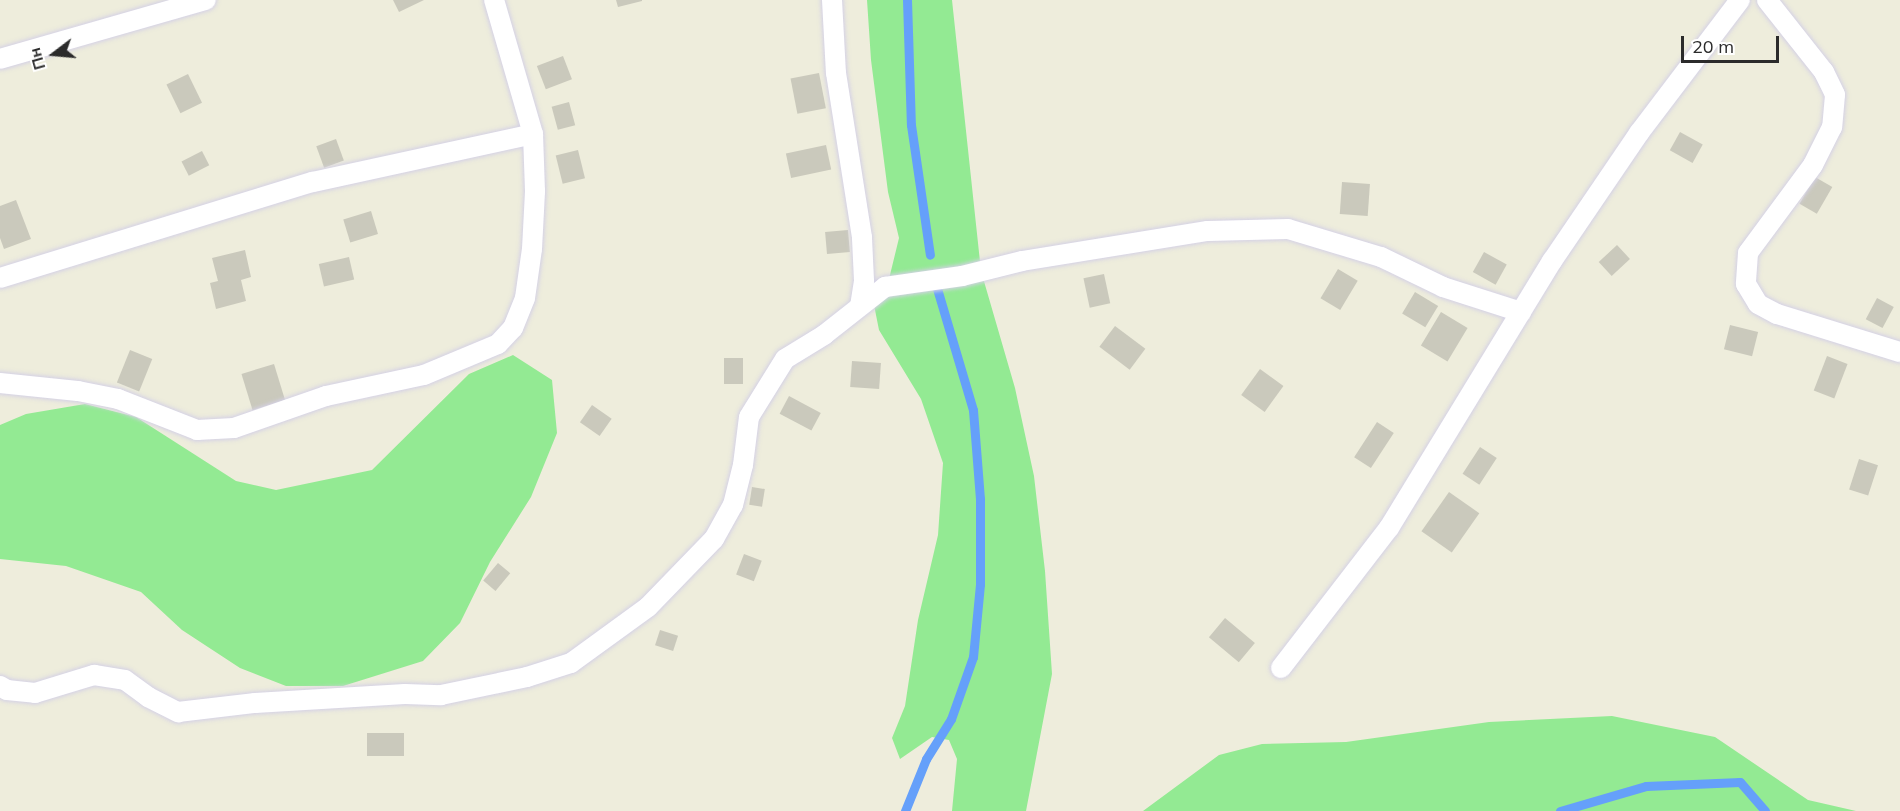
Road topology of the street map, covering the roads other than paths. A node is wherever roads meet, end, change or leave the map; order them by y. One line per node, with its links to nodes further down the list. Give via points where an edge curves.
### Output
1 (206, 0): 6 (lane)
2 (494, 0): 7 (lane)
3 (832, 0): 9 (lane, via 836,73 862,238 864,281)
4 (1740, 0): 10 (lane, via 1640,133)
5 (1767, 0): 11 (lane, via 1824,72 1835,95 1832,127 1813,165 1748,253 1746,284 1758,304 1777,315)
6 (0, 59)
7 (533, 134): 8 (lane, via 313,182); 12 (lane, via 535,191 525,298 513,328 498,344 424,375 326,396 234,428 197,430 118,399)
8 (0, 278)
9 (860, 305): 10 (lane, via 885,287 962,276 1022,261 1208,231 1288,229 1381,257 1443,287); 14 (lane, via 785,359 749,417 733,505 714,539 648,607 571,663 441,695 255,703 178,712 115,678 94,675 35,693)
10 (1521, 312): 13 (lane, via 1389,528)
11 (1900, 352)
12 (0, 383)
13 (1281, 668)
14 (0, 686)

